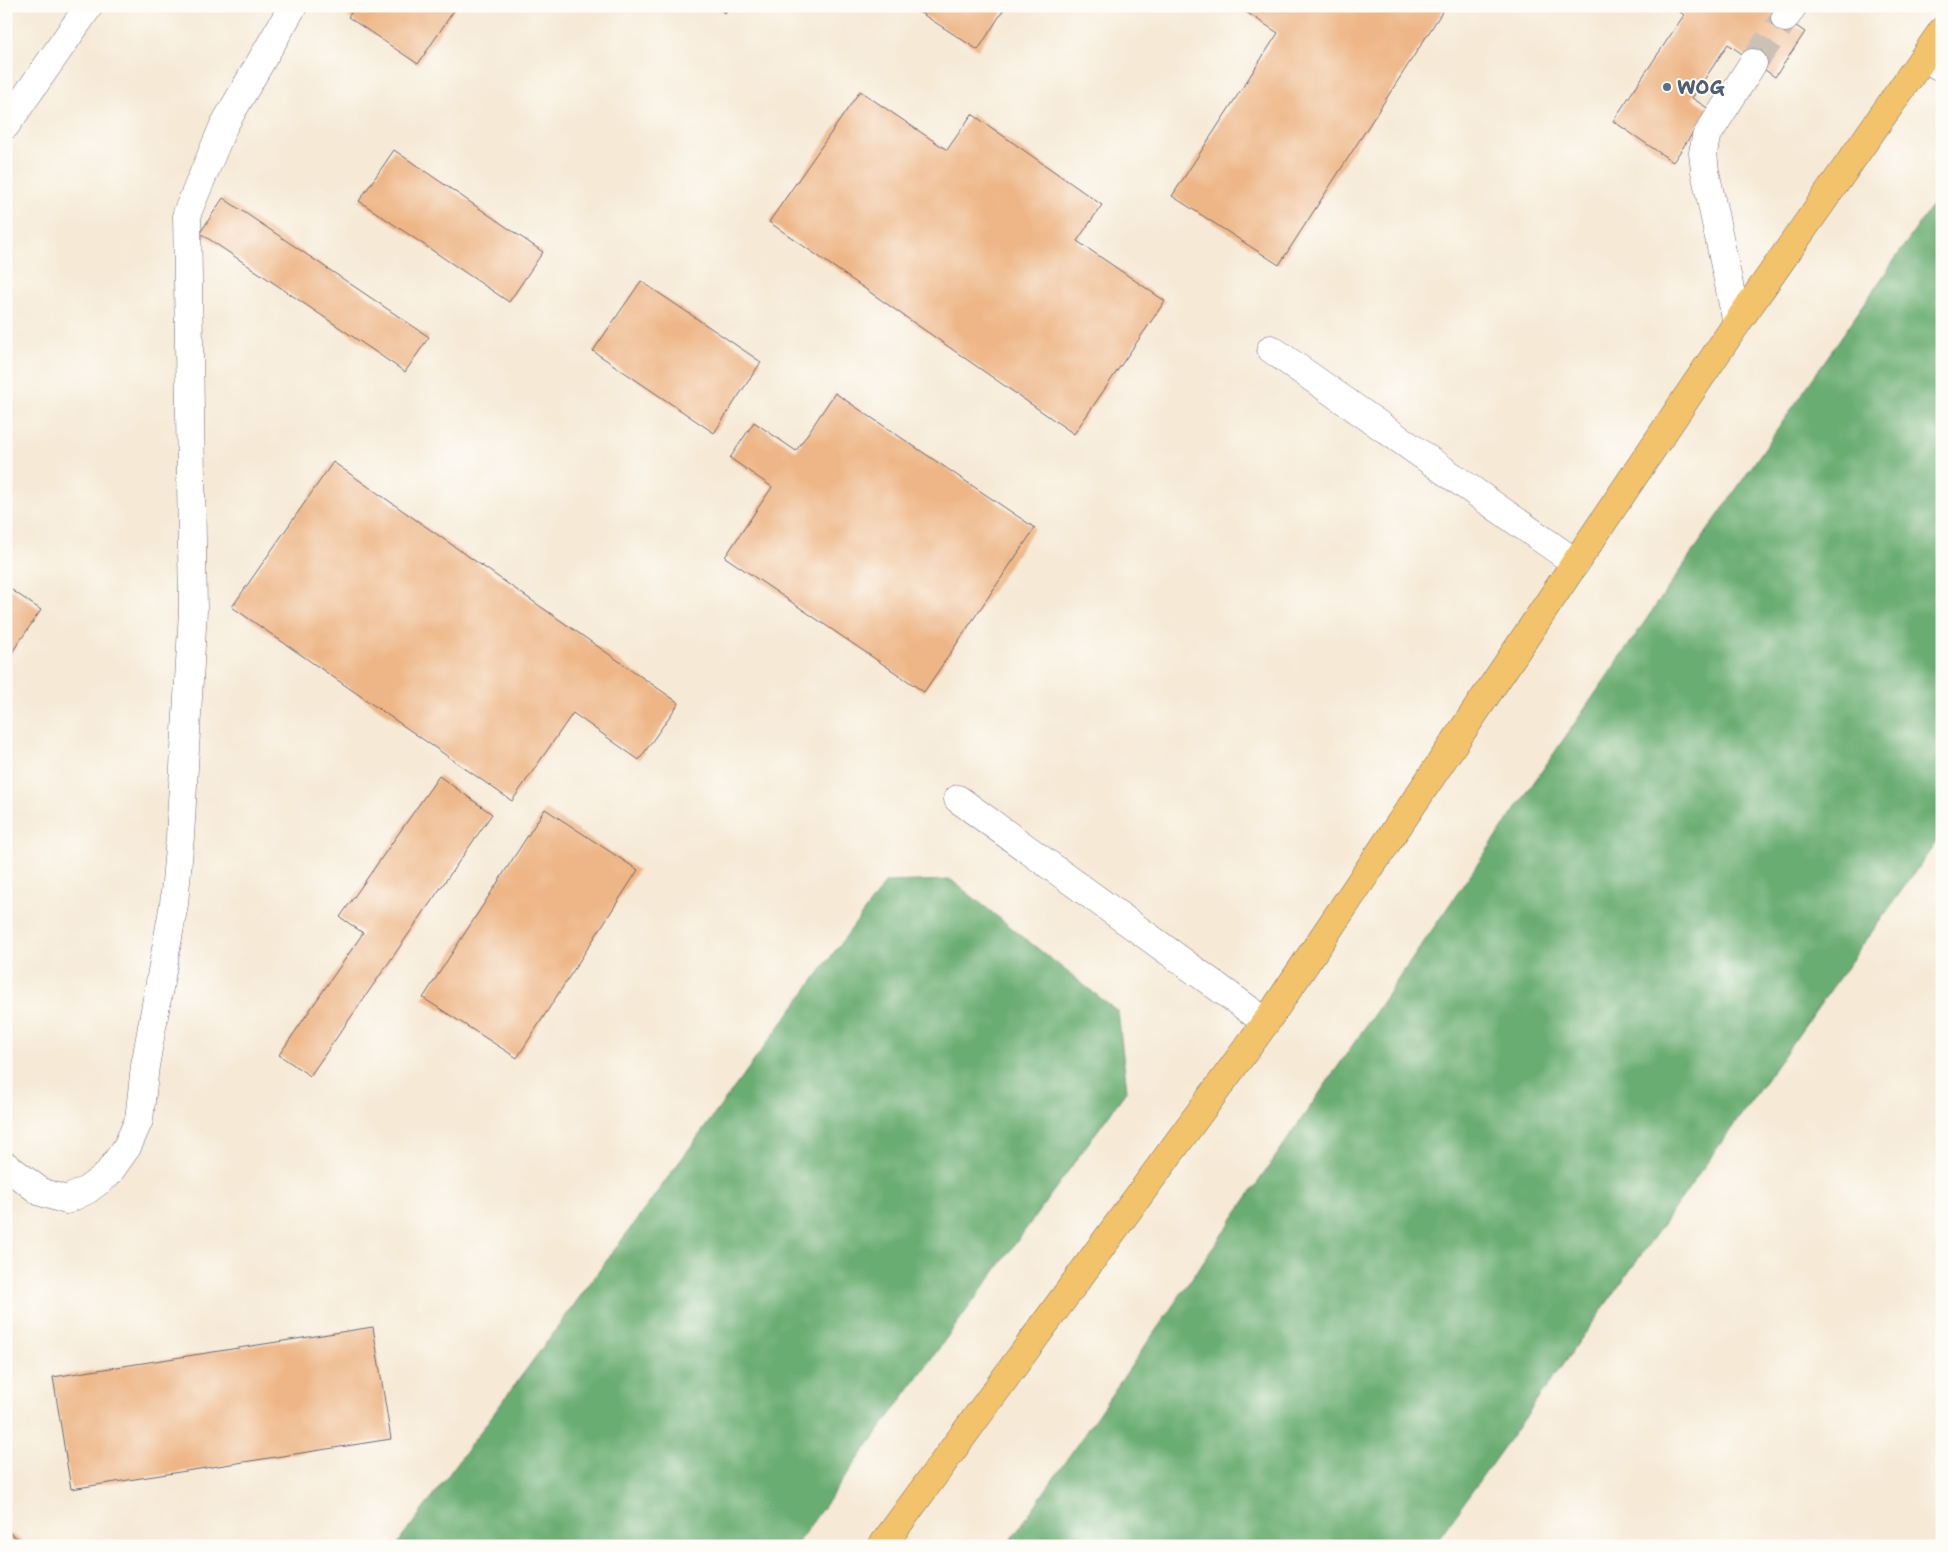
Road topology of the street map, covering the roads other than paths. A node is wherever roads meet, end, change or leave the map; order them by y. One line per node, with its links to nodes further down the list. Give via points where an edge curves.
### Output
1 (89, 6): 6 (street)
2 (293, 6): 12 (street, via 224,125 187,213 193,610 174,904 145,1066 139,1120 127,1148 106,1175 87,1190 66,1200 41,1192)
3 (1942, 31): 4 (highway)
4 (1933, 62): 7 (highway)
5 (1754, 63): 7 (street, via 1706,137 1703,154)
6 (6, 125)
7 (1737, 323): 9 (highway)
8 (1271, 349): 9 (street)
9 (1576, 563): 11 (highway)
10 (958, 799): 11 (street)
11 (1266, 1022): 13 (highway)
12 (6, 1166)
13 (882, 1546)

